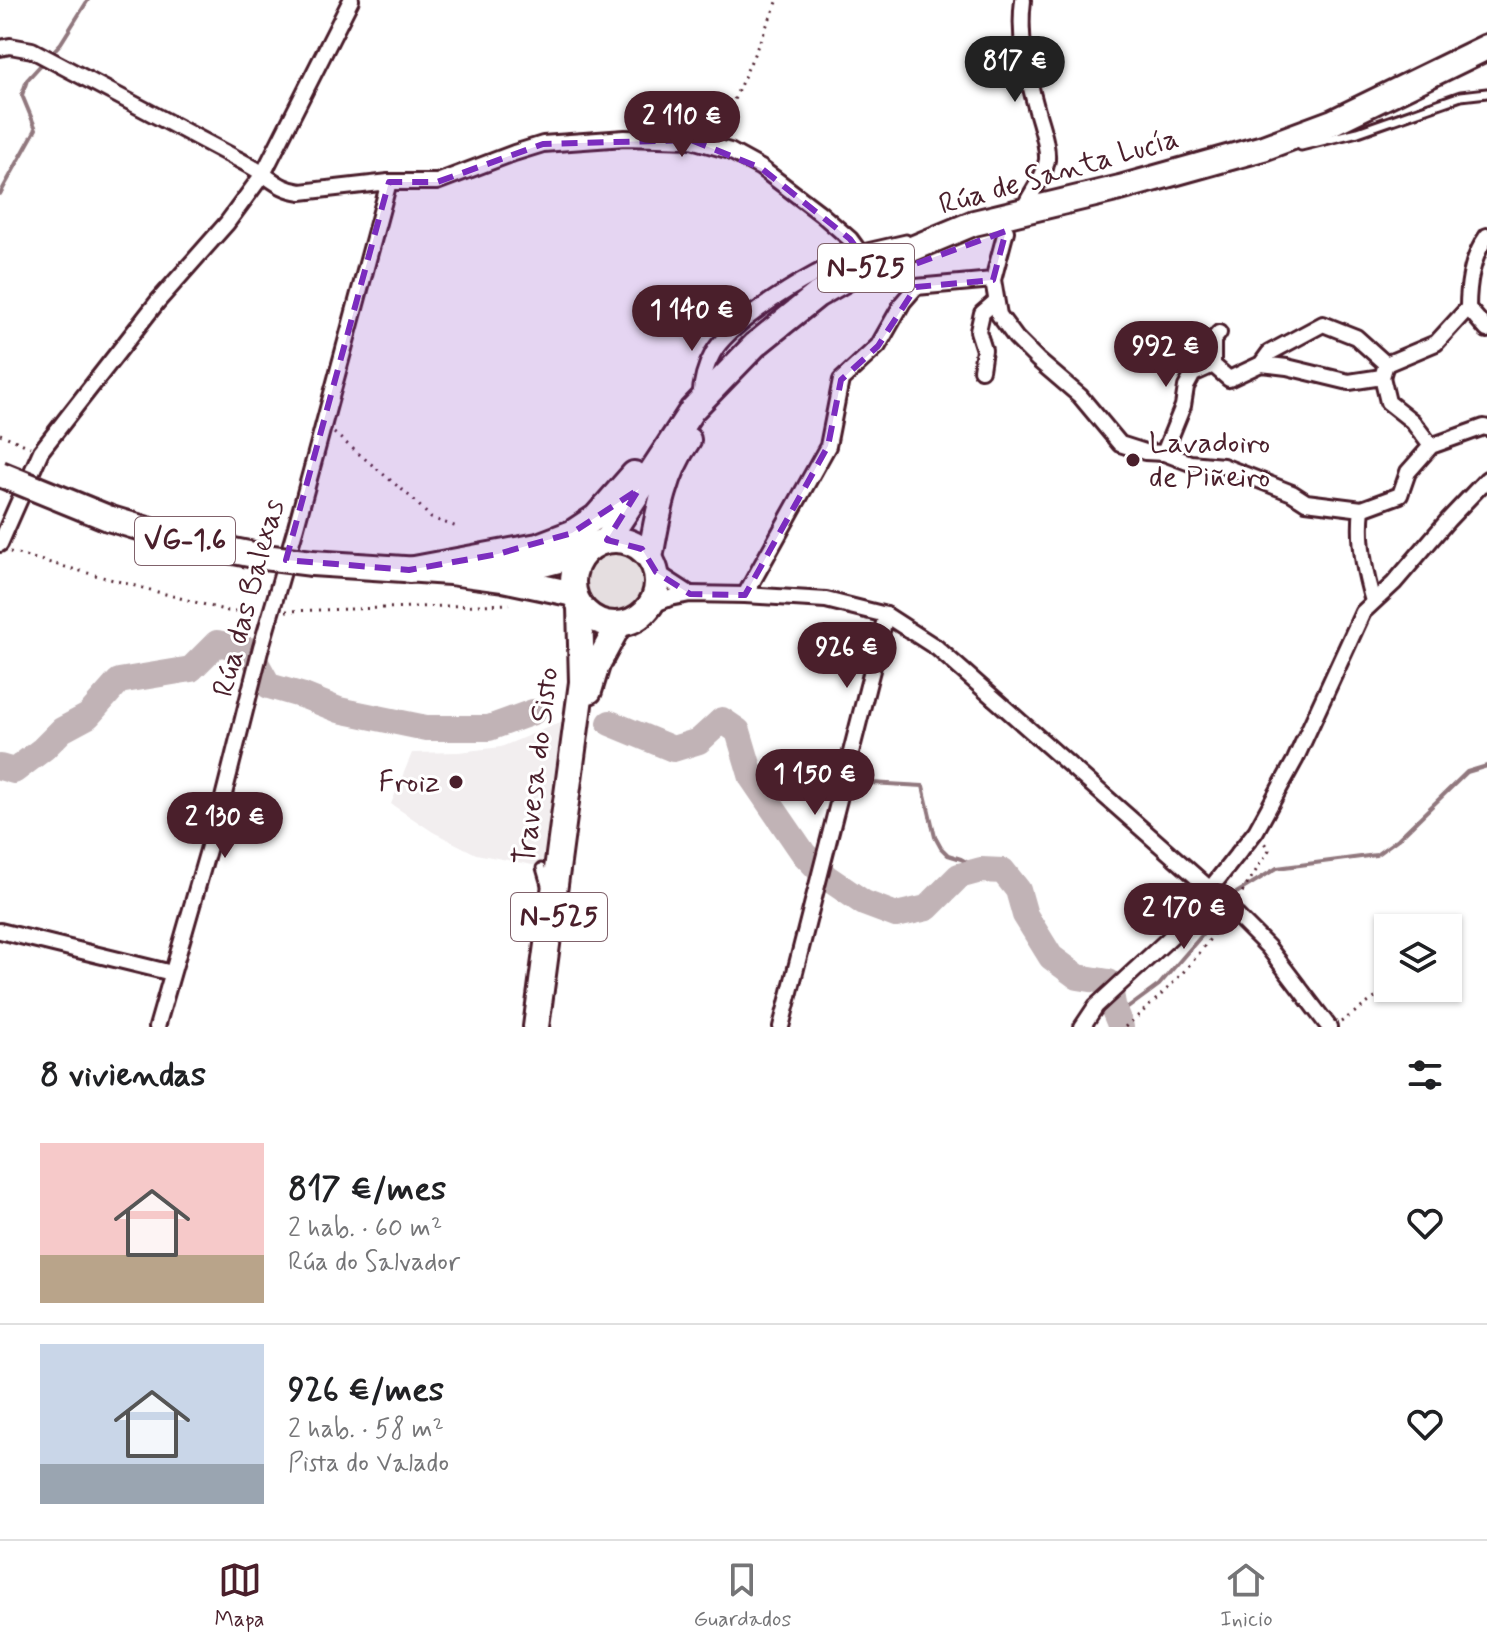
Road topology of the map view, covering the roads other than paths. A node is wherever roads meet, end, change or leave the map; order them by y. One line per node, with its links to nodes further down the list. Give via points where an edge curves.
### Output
1 (351, 0): 10 (street)
2 (1023, 0): 12 (street, via 1026,69 1047,161)
3 (1487, 38): 7 (street, Rúa de Santa Lucía)
4 (1487, 47): 7 (highway, Rúa de Santa Lucía / N-525)
5 (0, 48): 10 (street, via 32,50)
6 (1487, 61): 9 (highway, Rúa de Santa Lucía / N-525)
7 (1444, 69): 12 (highway, Rúa de Santa Lucía / N-525, via 1333,122 1263,148)
8 (1487, 93): 9 (lane, Rúa de Santa Lucía, via 1461,96)
9 (1301, 146): 14 (highway, Rúa de Santa Lucía / N-525)
10 (263, 174): 11 (street, via 279,187 301,192); 39 (street, via 41,451)
11 (389, 182): 18 (street, via 437,182 543,144 691,140 730,151 761,168); 54 (street, Rúa das Balexas)
12 (1023, 211): 13 (highway, Rúa de Santa Lucía / N-525)
13 (974, 223): 15 (lane); 30 (highway, Rúa de Santa Lucía / N-525, via 861,270 817,295)
14 (1006, 231): 19 (highway, Rúa de Santa Lucía / N-525); 20 (street)
15 (924, 235)
16 (1487, 236): 22 (street, via 1471,274)
17 (911, 238): 18 (lane)
18 (858, 250): 23 (street, via 800,282)
19 (896, 271): 30 (street, via 859,279 838,291 778,333 736,372); 32 (highway, Rúa de Santa Lucía / N-525, via 826,307 764,355)
20 (993, 280): 21 (street); 45 (street, via 916,287 878,346 841,380 828,446)
21 (996, 301): 28 (street, via 982,313 978,331 984,350); 34 (street, via 999,315 1016,338 1080,396 1120,444)
22 (1468, 308): 24 (street); 29 (street, via 1436,343)
23 (736, 328): 30 (street); 30 (street, via 715,349)
24 (1487, 330)
25 (1219, 333): 27 (street, via 1213,340)
26 (1261, 364): 27 (street, via 1229,379); 29 (street, via 1349,382); 29 (street, via 1269,353 1323,324 1356,337)
27 (1213, 365): 34 (street, via 1193,374)
28 (981, 370)
29 (1384, 370): 33 (street, via 1388,402)
30 (722, 372): 32 (street); 32 (highway, Rúa de Santa Lucía / N-525)
31 (1487, 428): 33 (street)
32 (683, 435): 38 (highway, Rúa de Santa Lucía / N-525); 41 (highway, Rúa de Santa Lucía / N-525, via 661,502); 42 (highway, via 661,441 596,517 572,533 538,546)
33 (1431, 446): 37 (street, via 1408,472 1400,495)
34 (1164, 453): 37 (street, via 1258,478 1306,502)
35 (0, 474): 42 (highway, VG-1.6, bridge, via 108,518 184,541 264,557)
36 (1487, 479): 47 (street)
37 (1362, 509): 47 (street, via 1365,572)
38 (607, 540): 40 (highway, N-525); 41 (highway, via 631,543)
39 (0, 547)
40 (582, 554): 43 (highway, VG-1.6, via 531,567); 46 (highway, N-525, via 572,580)
41 (653, 565): 44 (street); 48 (highway, N-525, via 657,584)
42 (409, 570): 43 (highway, VG-1.6)
43 (450, 572): 46 (highway, VG-1.6, via 503,579)
44 (690, 594): 45 (street); 48 (street)
45 (745, 595): 49 (street, via 826,600)
46 (577, 600): 50 (highway, via 591,617); 57 (highway, Travesa do Sisto / N-525, via 582,662)
47 (1373, 601): 52 (street, via 1363,612)
48 (650, 606): 50 (highway)
49 (886, 615): 52 (street, via 937,648); 59 (street)
50 (619, 624): 58 (highway, Travesa do Sisto / N-525, via 588,694)
51 (541, 868): 56 (lane, via 547,887)
52 (1224, 903): 60 (street, via 1175,933 1096,1006); 61 (street, via 1268,947)
53 (0, 931): 54 (street)
54 (172, 973): 55 (street, Rúa das Balexas)
55 (157, 1027)
56 (529, 1027)
57 (536, 1027)
58 (545, 1027)
59 (781, 1027)
60 (1082, 1027)
61 (1329, 1027)

